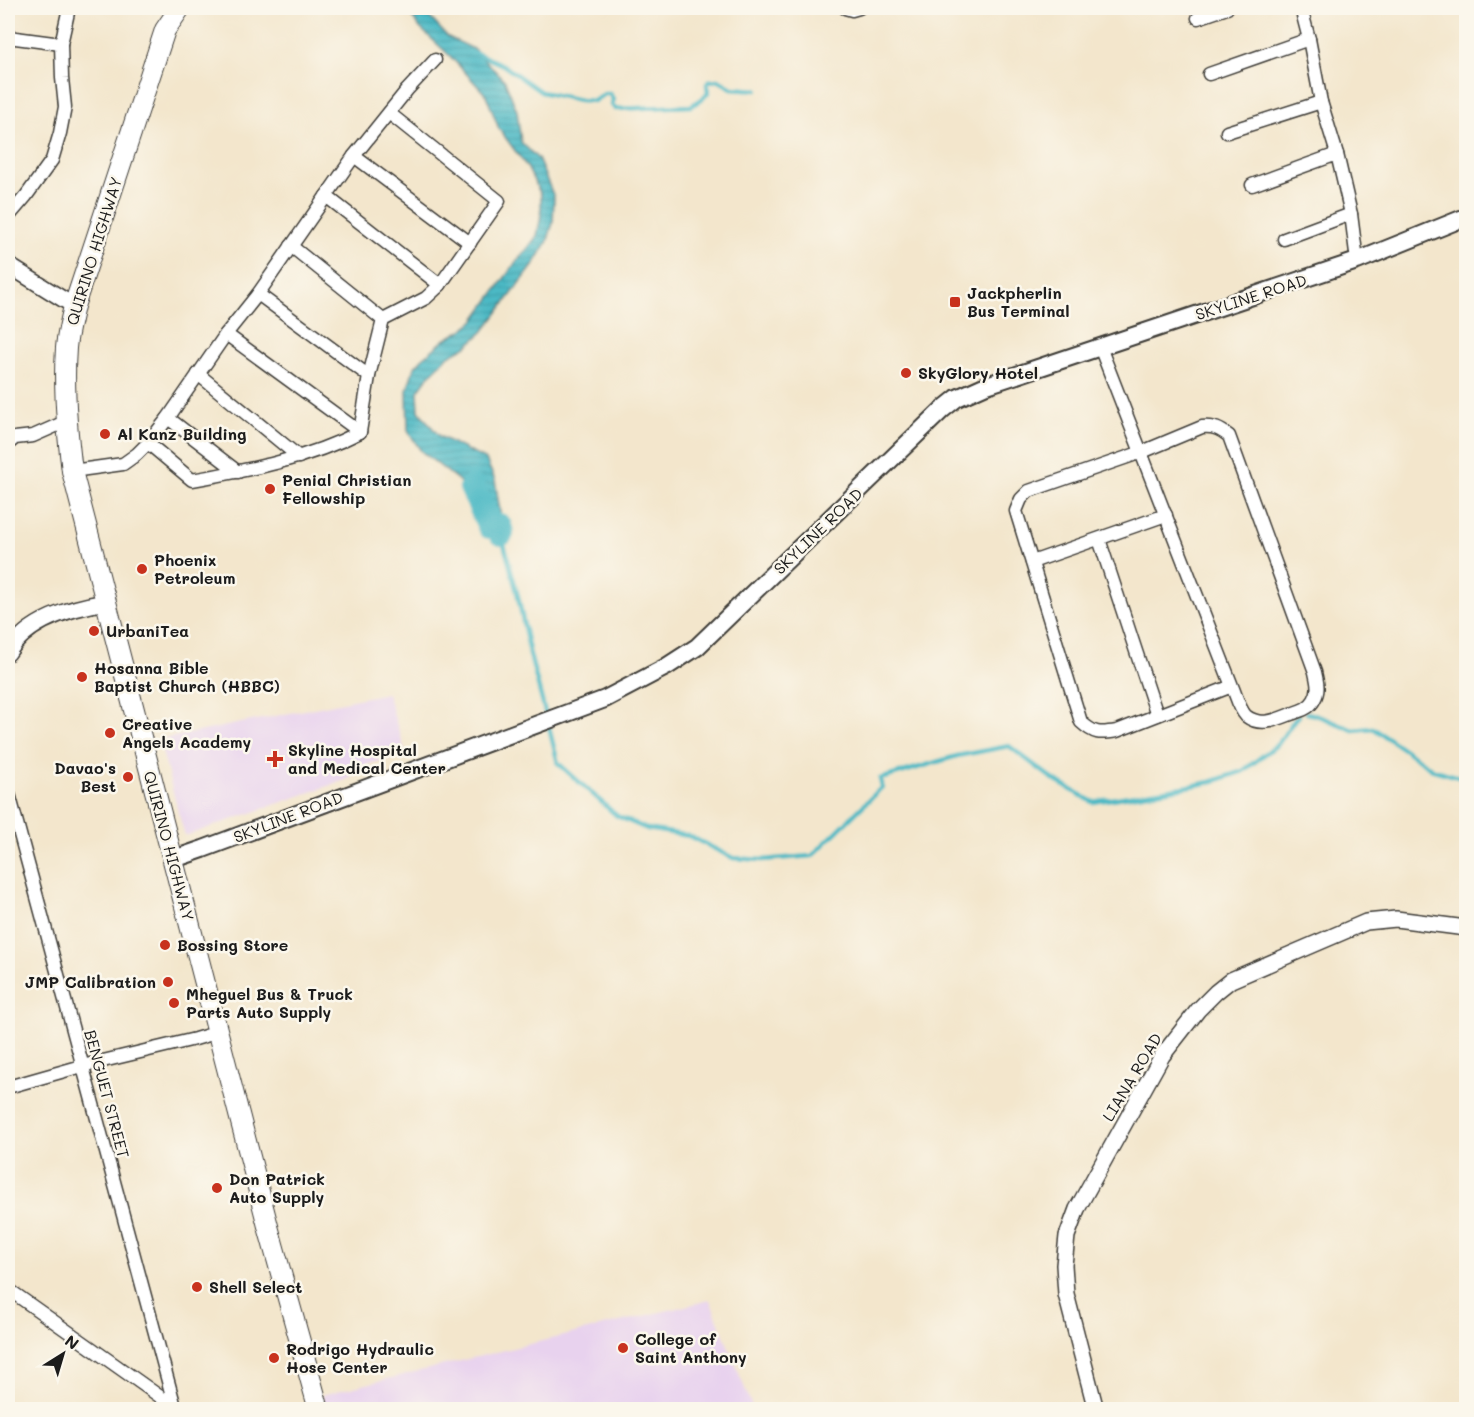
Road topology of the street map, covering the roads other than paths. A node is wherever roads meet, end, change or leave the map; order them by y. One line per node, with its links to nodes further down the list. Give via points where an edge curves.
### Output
1 (69, 8): 10 (street)
2 (180, 8): 30 (main road, QUIRINO HIGHWAY, via 165,30)
3 (845, 8): 4 (street)
4 (859, 8)
5 (1227, 8): 7 (street)
6 (1301, 8): 9 (street)
7 (1198, 18)
8 (8, 37): 10 (street)
9 (1309, 39): 12 (street); 13 (street)
10 (61, 44): 21 (street, via 65,107 52,160)
11 (435, 60): 14 (street)
12 (1209, 74)
13 (1321, 102): 15 (street); 16 (street)
14 (389, 113): 17 (street); 24 (street, via 500,201)
15 (1227, 132)
16 (1336, 154): 18 (street); 20 (street)
17 (354, 156): 19 (street); 24 (street)
18 (1252, 185)
19 (326, 196): 25 (street); 28 (street)
20 (1351, 214): 23 (street); 26 (street)
21 (8, 217)
22 (1467, 217): 26 (main road, SKYLINE ROAD)
23 (1284, 239)
24 (471, 243): 28 (street)
25 (291, 246): 29 (street); 31 (street)
26 (1357, 261): 33 (main road, SKYLINE ROAD)
27 (8, 265): 30 (street)
28 (440, 285): 31 (street, via 426,298)
29 (258, 294): 32 (street); 35 (street)
30 (74, 306): 37 (main road, QUIRINO HIGHWAY, via 66,347)
31 (383, 320): 35 (street)
32 (226, 334): 34 (street); 38 (street)
33 (1100, 347): 41 (street); 53 (main road, SKYLINE ROAD, via 957,398 697,647 666,667 604,699)
34 (198, 374): 36 (street); 42 (street)
35 (369, 376): 38 (street)
36 (168, 418): 40 (street); 44 (street)
37 (67, 422): 39 (street, via 33,436); 43 (main road, QUIRINO HIGHWAY)
38 (360, 432): 42 (street)
39 (10, 437)
40 (148, 443): 43 (street, via 123,464); 44 (street, via 192,480)
41 (1142, 452): 45 (street); 47 (street, via 1029,491 1016,511); 50 (street, via 1202,427 1213,426 1229,436 1318,688 1307,708 1272,722 1256,722 1245,715)
42 (299, 457): 44 (street)
43 (72, 471): 48 (main road, QUIRINO HIGHWAY)
44 (238, 472)
45 (1166, 515): 46 (street); 50 (street)
46 (1099, 539): 47 (street); 51 (street)
47 (1032, 562): 51 (street, via 1081,722 1101,734)
48 (106, 602): 49 (street, via 44,621 26,632); 53 (main road, QUIRINO HIGHWAY)
49 (8, 653)
50 (1232, 686): 51 (street)
51 (1157, 715)
52 (8, 790): 56 (street, BENGUET STREET)
53 (174, 859): 55 (main road, QUIRINO HIGHWAY)
54 (1467, 928): 61 (street, LIANA ROAD, via 1396,919 1366,922 1231,980 1198,1010 1162,1056 1077,1209 1067,1236 1066,1294)
55 (219, 1032): 56 (street); 60 (main road, QUIRINO HIGHWAY)
56 (82, 1066): 57 (street); 59 (street, BENGUET STREET)
57 (8, 1087)
58 (8, 1289): 59 (street)
59 (177, 1408)
60 (319, 1410)
61 (1096, 1410)

